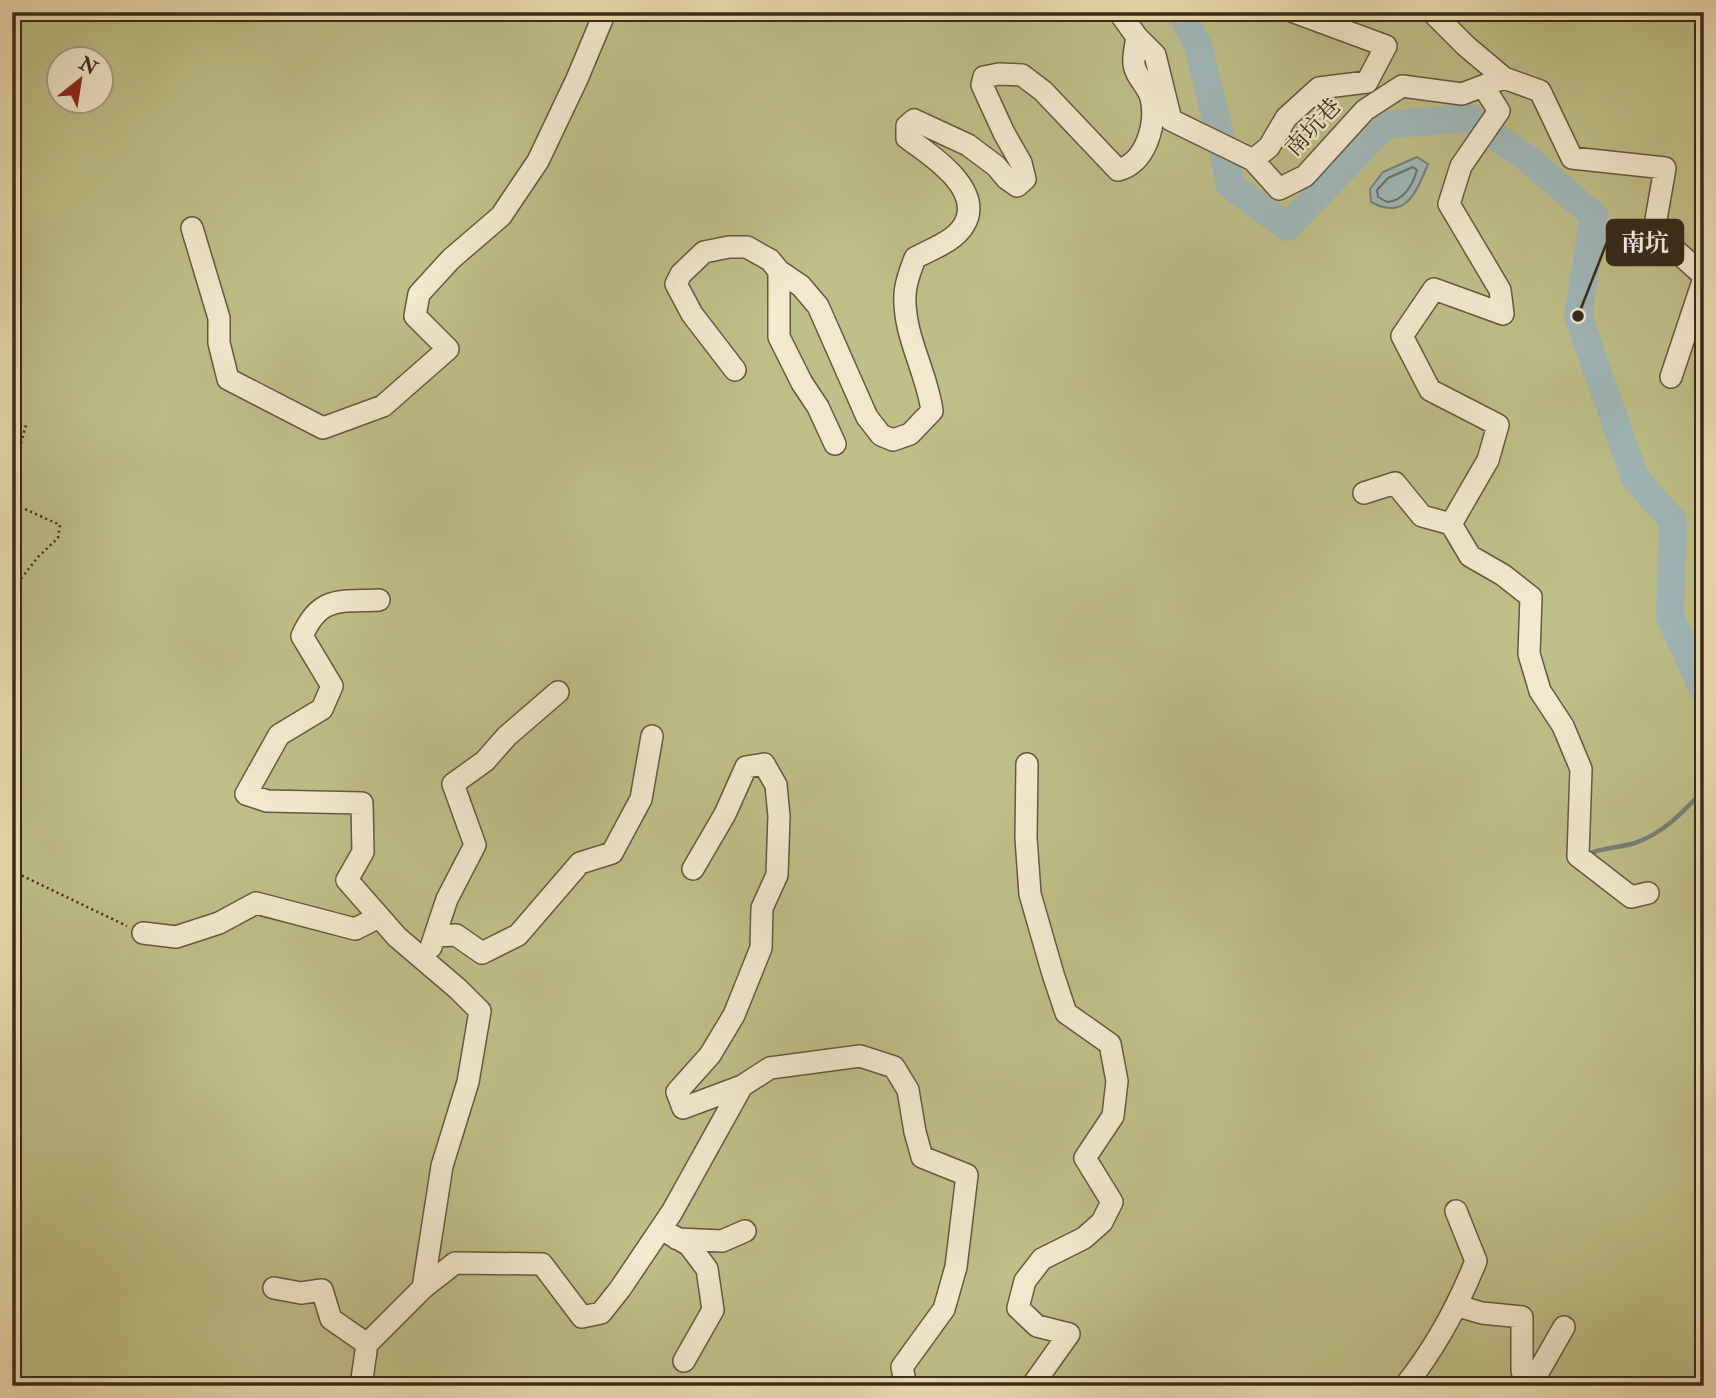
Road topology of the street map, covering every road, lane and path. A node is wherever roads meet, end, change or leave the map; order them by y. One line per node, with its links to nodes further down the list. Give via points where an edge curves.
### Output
1 (605, 12): 9 (street, via 538,161 501,216 419,294 415,316 448,349 383,406 323,428 228,379 219,343 219,318)
2 (1119, 12): 5 (street, 南坑巷)
3 (1294, 12): 8 (street, via 1386,46 1367,82 1319,88 1286,118 1269,147)
4 (1436, 12): 6 (street, via 1466,46)
5 (1137, 37): 8 (street, 南坑巷, via 1155,55 1171,120); 10 (street, via 1134,66 1151,97 1152,123 1144,150 1130,167 1118,170 1043,91 1021,75 984,77 982,85 1021,163 1026,179 1017,186 968,145 914,120 907,126 907,138 943,163 964,190 969,208 965,225 950,240 915,258 905,293 909,330 932,411 910,434 893,440 881,435 867,417 818,306 801,286)
6 (1504, 78): 7 (street, 南坑巷); 11 (street, via 1540,91 1572,158 1665,168 1654,231)
7 (1483, 86): 8 (street, 南坑巷, via 1462,94 1402,86 1365,110 1305,176 1279,189); 19 (street, via 1499,111 1461,166 1449,204 1500,290 1503,314 1434,289 1402,337 1430,390 1498,425 1488,460)
8 (1253, 160)
9 (192, 228)
10 (779, 271): 12 (street, via 747,247 729,247 704,252 676,284 692,314); 15 (street, via 779,337)
11 (1704, 277): 13 (street)
12 (735, 370)
13 (1671, 377)
14 (26, 425): 16 (path)
15 (835, 444)
16 (12, 475)
17 (1364, 493): 19 (street, via 1395,483 1422,516)
18 (12, 500): 20 (path, via 60,525 58,538)
19 (1451, 524): 29 (street, via 1470,556 1531,597 1529,654 1540,691 1563,726 1581,769 1578,856 1631,897)
20 (12, 590)
21 (379, 600): 30 (street, via 329,603 310,617 302,636 332,686 322,709 279,735 246,794 267,801 362,803 363,852 347,880)
22 (558, 692): 32 (street, via 453,785 475,845 447,899)
23 (12, 714): 26 (path, via 20,730)
24 (652, 736): 32 (street, via 640,799 612,853 580,863 518,935 482,953 456,935)
25 (1027, 764): 46 (street, via 1030,894 1066,1013 1110,1044 1117,1081 1113,1116 1085,1158 1112,1202 1102,1222 1083,1238 1042,1259 1025,1281 1018,1308 1037,1326 1069,1334)
26 (12, 829)
27 (693, 869): 34 (street, via 746,767 764,764 776,785 779,816 777,875 762,908 761,948 734,1014 710,1055 677,1091 683,1108)
28 (12, 871): 31 (path)
29 (1648, 893)
30 (379, 917): 31 (street, via 355,929 256,903 219,923 176,937); 33 (street)
31 (143, 933)
32 (436, 936): 33 (street)
33 (425, 961): 39 (street, via 480,1011 468,1082 442,1166)
34 (742, 1086): 37 (street); 45 (street, via 770,1068 860,1056 894,1067 908,1090 922,1157 967,1175 953,1278 944,1309 902,1367)
35 (1456, 1211): 40 (street, via 1476,1261)
36 (746, 1231): 37 (street, via 722,1241)
37 (669, 1234): 39 (street, via 601,1313 582,1317 542,1264 455,1263); 43 (street, via 689,1245 707,1269 713,1310)
38 (274, 1287): 42 (street, via 301,1293 322,1290 331,1319)
39 (423, 1288): 42 (street)
40 (1458, 1306): 41 (street, via 1522,1317 1522,1371 1532,1383); 47 (street)
41 (1564, 1327)
42 (367, 1344): 44 (street)
43 (684, 1361)
44 (361, 1386)
45 (906, 1386)
46 (1032, 1386)
47 (1405, 1386)

